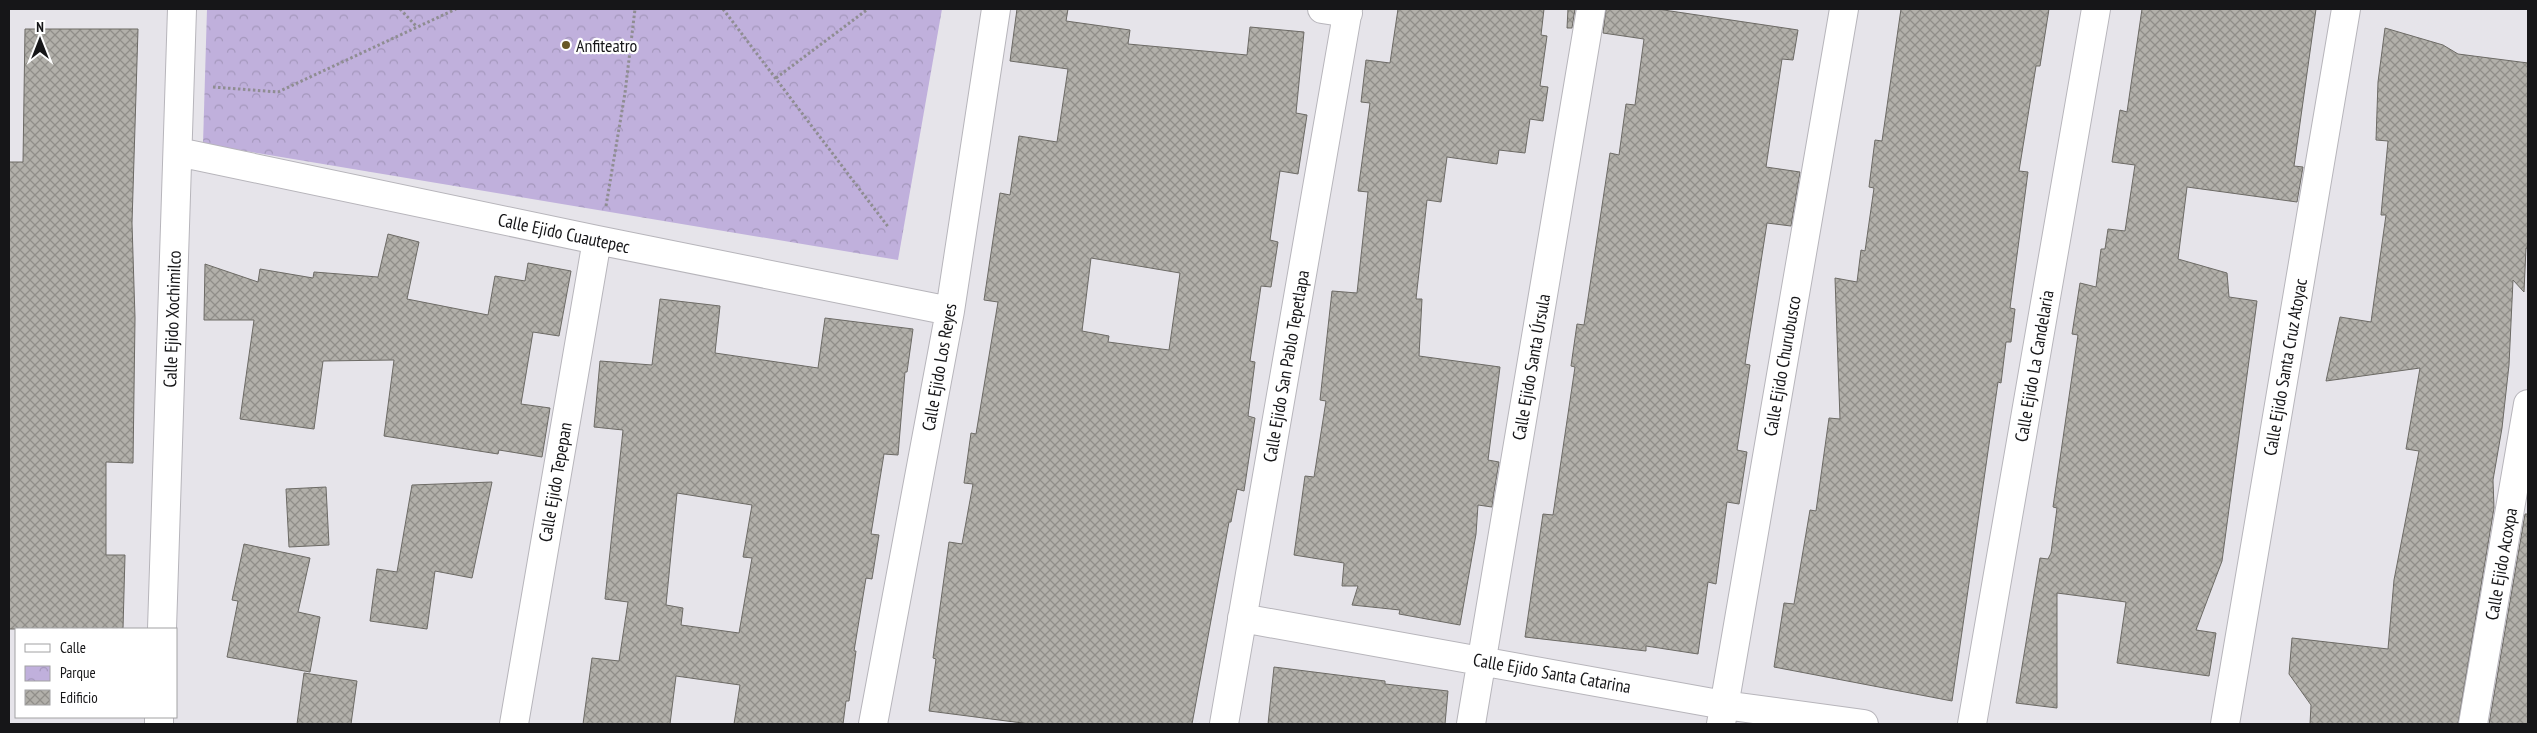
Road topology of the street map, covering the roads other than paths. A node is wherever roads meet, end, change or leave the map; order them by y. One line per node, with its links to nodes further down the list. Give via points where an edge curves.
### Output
1 (182, 9): 8 (street, Calle Ejido Xochimilco)
2 (996, 9): 10 (street, Calle Ejido Los Reyes)
3 (1591, 9): 14 (street, Calle Ejido Santa Úrsula)
4 (1844, 9): 15 (street, Calle Ejido Churubusco)
5 (2096, 9): 21 (street, Calle Ejido La Candelaria)
6 (2346, 9): 22 (street, Calle Ejido Santa Cruz Atoyac)
7 (1339, 10): 12 (street, Calle Ejido San Pablo Tepetlapa)
8 (178, 152): 9 (street, Calle Ejido Cuautepec); 13 (street, Calle Ejido Xochimilco)
9 (597, 240): 10 (street, Calle Ejido Cuautepec); 16 (street, Calle Ejido Tepepan)
10 (950, 311): 17 (street, Calle Ejido Los Reyes)
11 (2528, 404): 23 (street, Calle Ejido Acoxpa)
12 (1242, 618): 14 (street, Calle Ejido Santa Catarina); 18 (street, Calle Ejido San Pablo Tepetlapa)
13 (162, 628)
14 (1482, 660): 15 (street, Calle Ejido Santa Catarina); 19 (street, Calle Ejido Santa Úrsula)
15 (1722, 714): 20 (street, Calle Ejido Santa Catarina)
16 (514, 724)
17 (872, 724)
18 (1224, 724)
19 (1471, 724)
20 (1864, 724)
21 (1972, 724)
22 (2225, 724)
23 (2473, 724)

